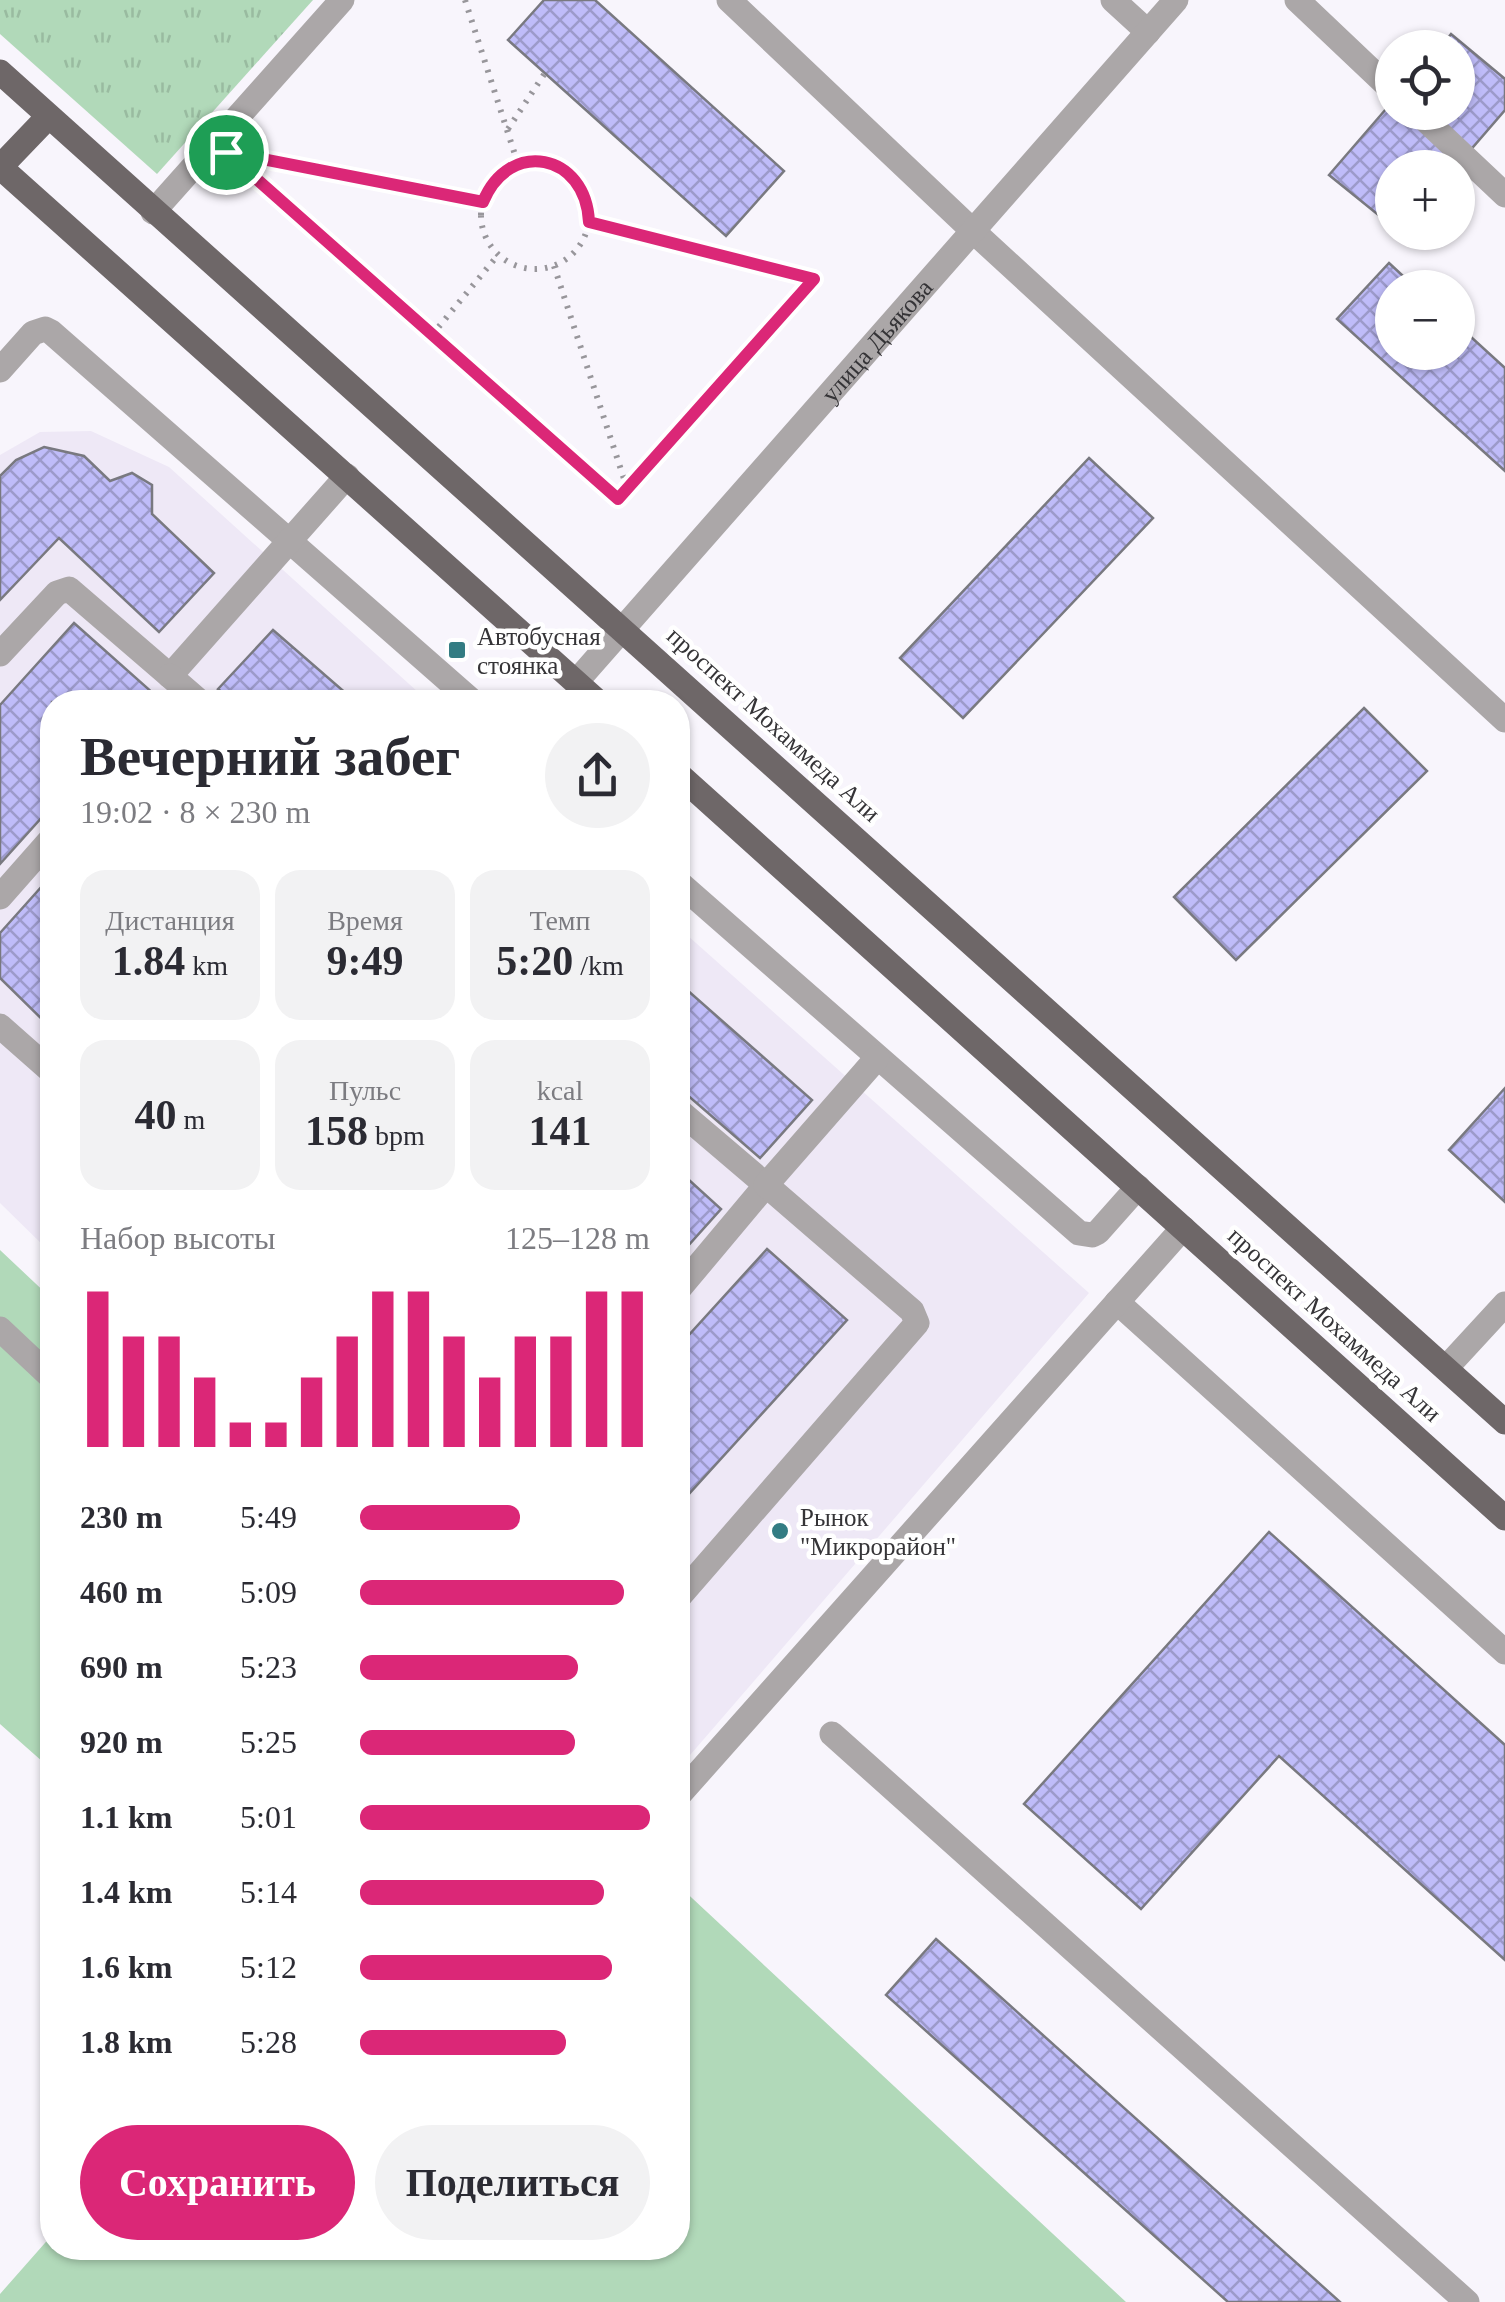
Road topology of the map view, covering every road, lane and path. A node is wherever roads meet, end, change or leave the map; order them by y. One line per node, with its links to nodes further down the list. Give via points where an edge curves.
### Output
1 (342, 0): 18 (street)
2 (465, 0): 12 (path)
3 (729, 0): 20 (street)
4 (1114, 0): 7 (street)
5 (1176, 0): 7 (street, улица Дьякова)
6 (1297, 0): 10 (street)
7 (1148, 32): 20 (street, улица Дьякова)
8 (545, 73): 12 (path)
9 (1, 74): 11 (main road, проспект Мохаммеда Али)
10 (1375, 74)
11 (48, 117): 15 (main road); 18 (main road, проспект Мохаммеда Али)
12 (508, 129): 14 (path)
13 (1436, 130): 16 (street)
14 (518, 164): 17 (path, via 490,185); 19 (path, via 554,164 570,173 582,186)
15 (0, 167): 25 (main road)
16 (1505, 195)
17 (483, 202): 21 (path, via 483,230); 23 (path, via 226,152)
18 (153, 212): 28 (main road, проспект Мохаммеда Али)
19 (589, 222): 22 (path, via 578,249); 26 (path, via 814,279)
20 (973, 231): 28 (street, улица Дьякова); 35 (street)
21 (498, 255): 22 (path, via 524,268); 23 (path)
22 (554, 266): 26 (path)
23 (432, 335): 26 (path, via 618,499)
24 (0, 370): 27 (street, via 34,333 51,332)
25 (346, 476): 27 (street); 30 (main road)
26 (627, 489)
27 (290, 541): 32 (street); 33 (street)
28 (623, 629): 30 (street, улица Дьякова); 52 (main road, проспект Мохаммеда Али)
29 (0, 654): 31 (street, via 56,592 68,589)
30 (576, 682): 34 (main road)
31 (179, 690)
32 (184, 690)
33 (459, 690)
34 (585, 690)
35 (1505, 720)
36 (690, 785): 45 (main road, проспект Мохаммеда Али)
37 (40, 852): 39 (street)
38 (690, 893): 41 (street)
39 (0, 897)
40 (0, 1026): 42 (street)
41 (877, 1058): 44 (street); 45 (street, via 1079,1233 1098,1232)
42 (40, 1061)
43 (690, 1120): 44 (street)
44 (766, 1185): 47 (street); 55 (street, via 917,1323)
45 (1138, 1187): 46 (main road, проспект Мохаммеда Али)
46 (1184, 1228): 48 (street); 54 (main road, проспект Мохаммеда Али)
47 (690, 1276)
48 (1117, 1302): 56 (street); 58 (street)
49 (1505, 1304): 52 (street)
50 (0, 1329): 51 (street)
51 (40, 1367)
52 (1446, 1368): 53 (main road, проспект Мохаммеда Али)
53 (1505, 1422)
54 (1505, 1518)
55 (690, 1584)
56 (1505, 1652)
57 (832, 1734): 59 (street)
58 (690, 1782)
59 (1467, 2302)

